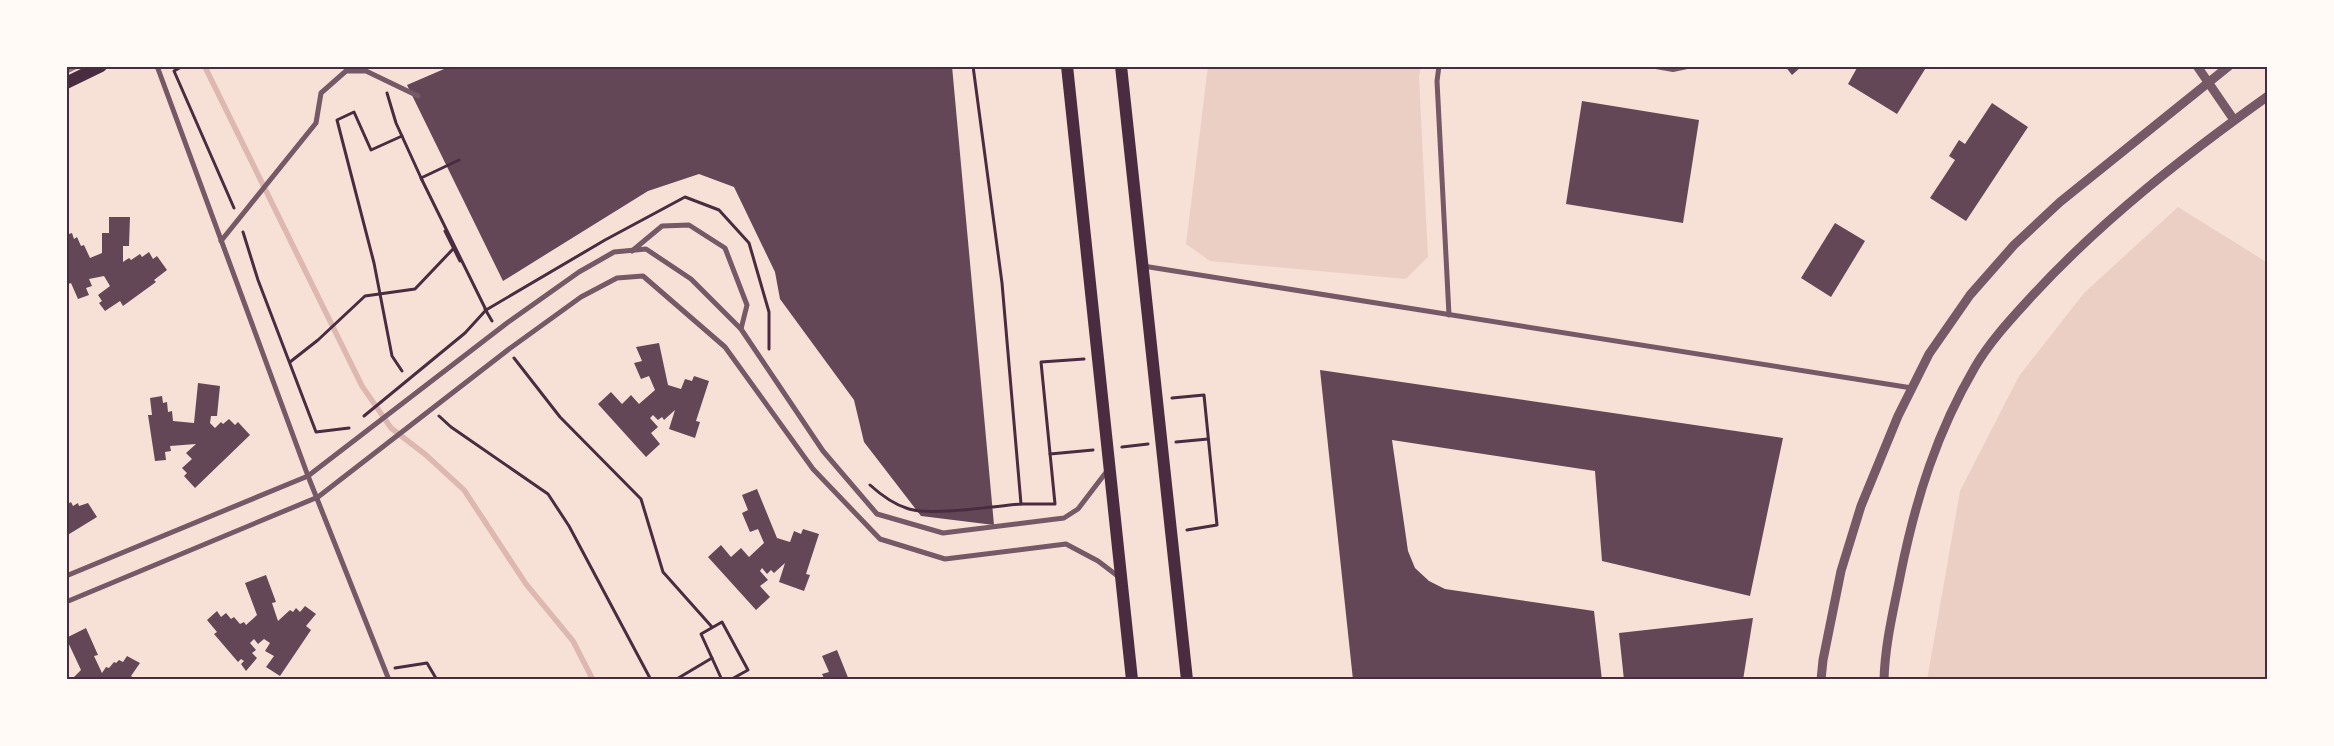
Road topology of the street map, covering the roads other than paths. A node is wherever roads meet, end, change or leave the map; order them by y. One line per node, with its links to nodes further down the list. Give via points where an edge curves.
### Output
1 (101, 66): 11 (main road)
2 (157, 66): 15 (street)
3 (1067, 66): 21 (main road)
4 (1121, 66): 17 (main road)
5 (1439, 66): 18 (street, via 1437,81)
6 (1650, 66): 7 (lane, via 1674,70)
7 (1692, 66)
8 (2197, 66): 10 (street)
9 (2229, 66): 10 (street)
10 (2208, 82): 14 (street); 20 (street, via 2060,202 2014,245 1970,296 1929,354)
11 (66, 83)
12 (418, 96): 15 (street, via 366,71 346,71 321,93 316,123)
13 (2268, 96): 14 (street)
14 (2234, 120): 31 (street, via 2118,211 2031,297 1976,365 1942,429 1922,485 1884,654)
15 (221, 241): 22 (street)
16 (632, 251): 19 (street, via 646,249 691,279); 19 (street, via 662,226 689,225 725,248 747,305); 22 (street, via 614,252 579,272)
17 (1143, 266): 18 (street); 29 (main road)
18 (1449, 315): 20 (street)
19 (741, 329): 21 (street, via 823,451 877,514 943,533 1064,518 1078,510)
20 (1912, 388): 30 (street, via 1861,506 1841,571 1822,660)
21 (1109, 468): 25 (main road)
22 (308, 476): 23 (street); 24 (street)
23 (318, 497): 25 (street, via 581,297 616,278 643,276 724,347 812,469 880,539 946,559 1066,544 1098,561); 26 (street); 27 (street)
24 (66, 576)
25 (1121, 579): 28 (main road)
26 (66, 602)
27 (389, 680)
28 (1132, 680)
29 (1187, 680)
30 (1821, 680)
31 (1884, 680)

